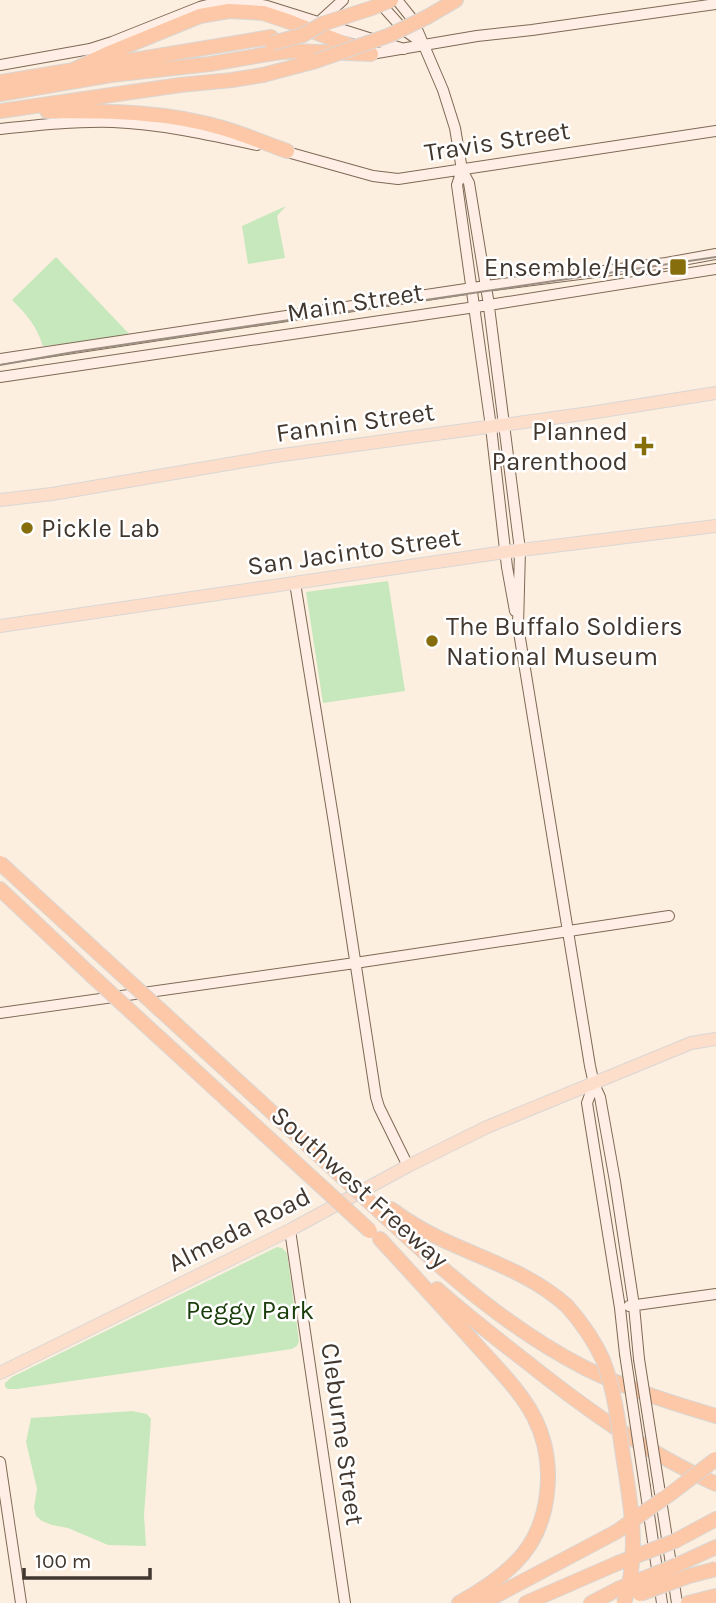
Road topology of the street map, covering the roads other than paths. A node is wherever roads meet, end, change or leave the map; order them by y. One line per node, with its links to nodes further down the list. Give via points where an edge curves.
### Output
1 (343, 0): 6 (street)
2 (376, 0): 8 (street)
3 (394, 0): 6 (highway, bridge); 8 (street, via 413,20)
4 (456, 0): 13 (highway, bridge, via 380,39 316,61)
5 (716, 4): 8 (street)
6 (321, 23): 7 (highway, bridge, via 303,36); 9 (street); 11 (street, via 249,2 213,3 90,49)
7 (271, 40): 12 (highway); 14 (highway, via 247,49 125,66)
8 (423, 44): 9 (street); 21 (street, via 455,128)
9 (404, 49): 10 (street)
10 (371, 54): 12 (highway, via 263,13 229,10 200,16); 14 (highway, via 293,51)
11 (0, 65)
12 (75, 69): 15 (highway)
13 (263, 71): 16 (highway); 17 (highway)
14 (111, 75): 16 (highway)
15 (0, 82)
16 (0, 96)
17 (0, 111): 20 (highway, via 119,111 168,116 224,128)
18 (0, 129): 20 (street, Travis Street, via 117,122)
19 (716, 131): 21 (street, Travis Street)
20 (287, 151): 21 (street, Travis Street, via 398,179)
21 (462, 170): 24 (street, via 469,183); 25 (street, via 457,186)
22 (716, 254): 24 (street, Main Street)
23 (716, 269): 26 (street, Main Street)
24 (486, 286): 25 (street, Main Street); 26 (street)
25 (471, 288): 27 (street); 28 (street, Main Street)
26 (489, 305): 27 (street, Main Street); 31 (street)
27 (475, 307): 29 (street, Main Street); 31 (street)
28 (0, 359)
29 (0, 377)
30 (716, 393): 31 (main road, Fannin Street)
31 (497, 426): 32 (main road, Fannin Street); 34 (street); 35 (street)
32 (0, 500)
33 (716, 526): 34 (main road, San Jacinto Street)
34 (520, 550): 35 (main road, San Jacinto Street); 37 (street)
35 (505, 552): 36 (main road, San Jacinto Street); 37 (street)
36 (295, 583): 38 (main road, San Jacinto Street); 44 (street)
37 (518, 619): 43 (street)
38 (0, 626)
39 (0, 863): 50 (highway, Southwest Freeway, bridge, via 350,1184)
40 (0, 889): 45 (highway, Southwest Freeway)
41 (0, 899): 45 (highway)
42 (669, 916): 43 (street)
43 (568, 932): 44 (street); 48 (street)
44 (355, 963): 46 (street); 49 (street, via 379,1107)
45 (91, 975): 52 (highway, Southwest Freeway, bridge)
46 (0, 1013)
47 (716, 1039): 48 (main road, Almeda Road, via 691,1043)
48 (594, 1084): 49 (main road, Almeda Road, via 487,1127); 54 (street, via 600,1097); 55 (street, via 587,1103)
49 (408, 1166): 51 (main road, Almeda Road)
50 (390, 1215): 57 (highway, Southwest Freeway, via 424,1252 470,1290 561,1355 634,1389); 68 (highway, bridge, via 541,1285 586,1329 610,1380 630,1501 633,1535)
51 (290, 1230): 56 (main road, Almeda Road); 71 (street, Cleburne Street)
52 (375, 1235): 61 (highway, Southwest Freeway, via 595,1415 655,1454); 72 (highway, via 510,1383 533,1416 543,1443 548,1470 546,1498 527,1548 496,1579)
53 (716, 1294): 54 (street)
54 (634, 1306): 55 (street); 78 (street, bridge)
55 (620, 1308): 77 (street, bridge)
56 (0, 1373)
57 (716, 1416)
58 (716, 1460): 62 (highway, bridge)
59 (0, 1462): 70 (street)
60 (716, 1466): 62 (highway, bridge)
61 (716, 1484)
62 (673, 1492): 73 (highway, bridge, via 617,1532)
63 (716, 1519): 65 (highway)
64 (716, 1525): 65 (highway)
65 (675, 1541): 74 (highway, bridge)
66 (716, 1547): 68 (highway, bridge)
67 (716, 1569): 68 (highway, bridge)
68 (626, 1596): 75 (highway); 76 (highway)
69 (716, 1596): 79 (highway)
70 (21, 1603)
71 (345, 1603)
72 (459, 1603)
73 (482, 1603)
74 (526, 1603)
75 (591, 1603)
76 (610, 1603)
77 (662, 1603)
78 (677, 1603)
79 (688, 1603)

